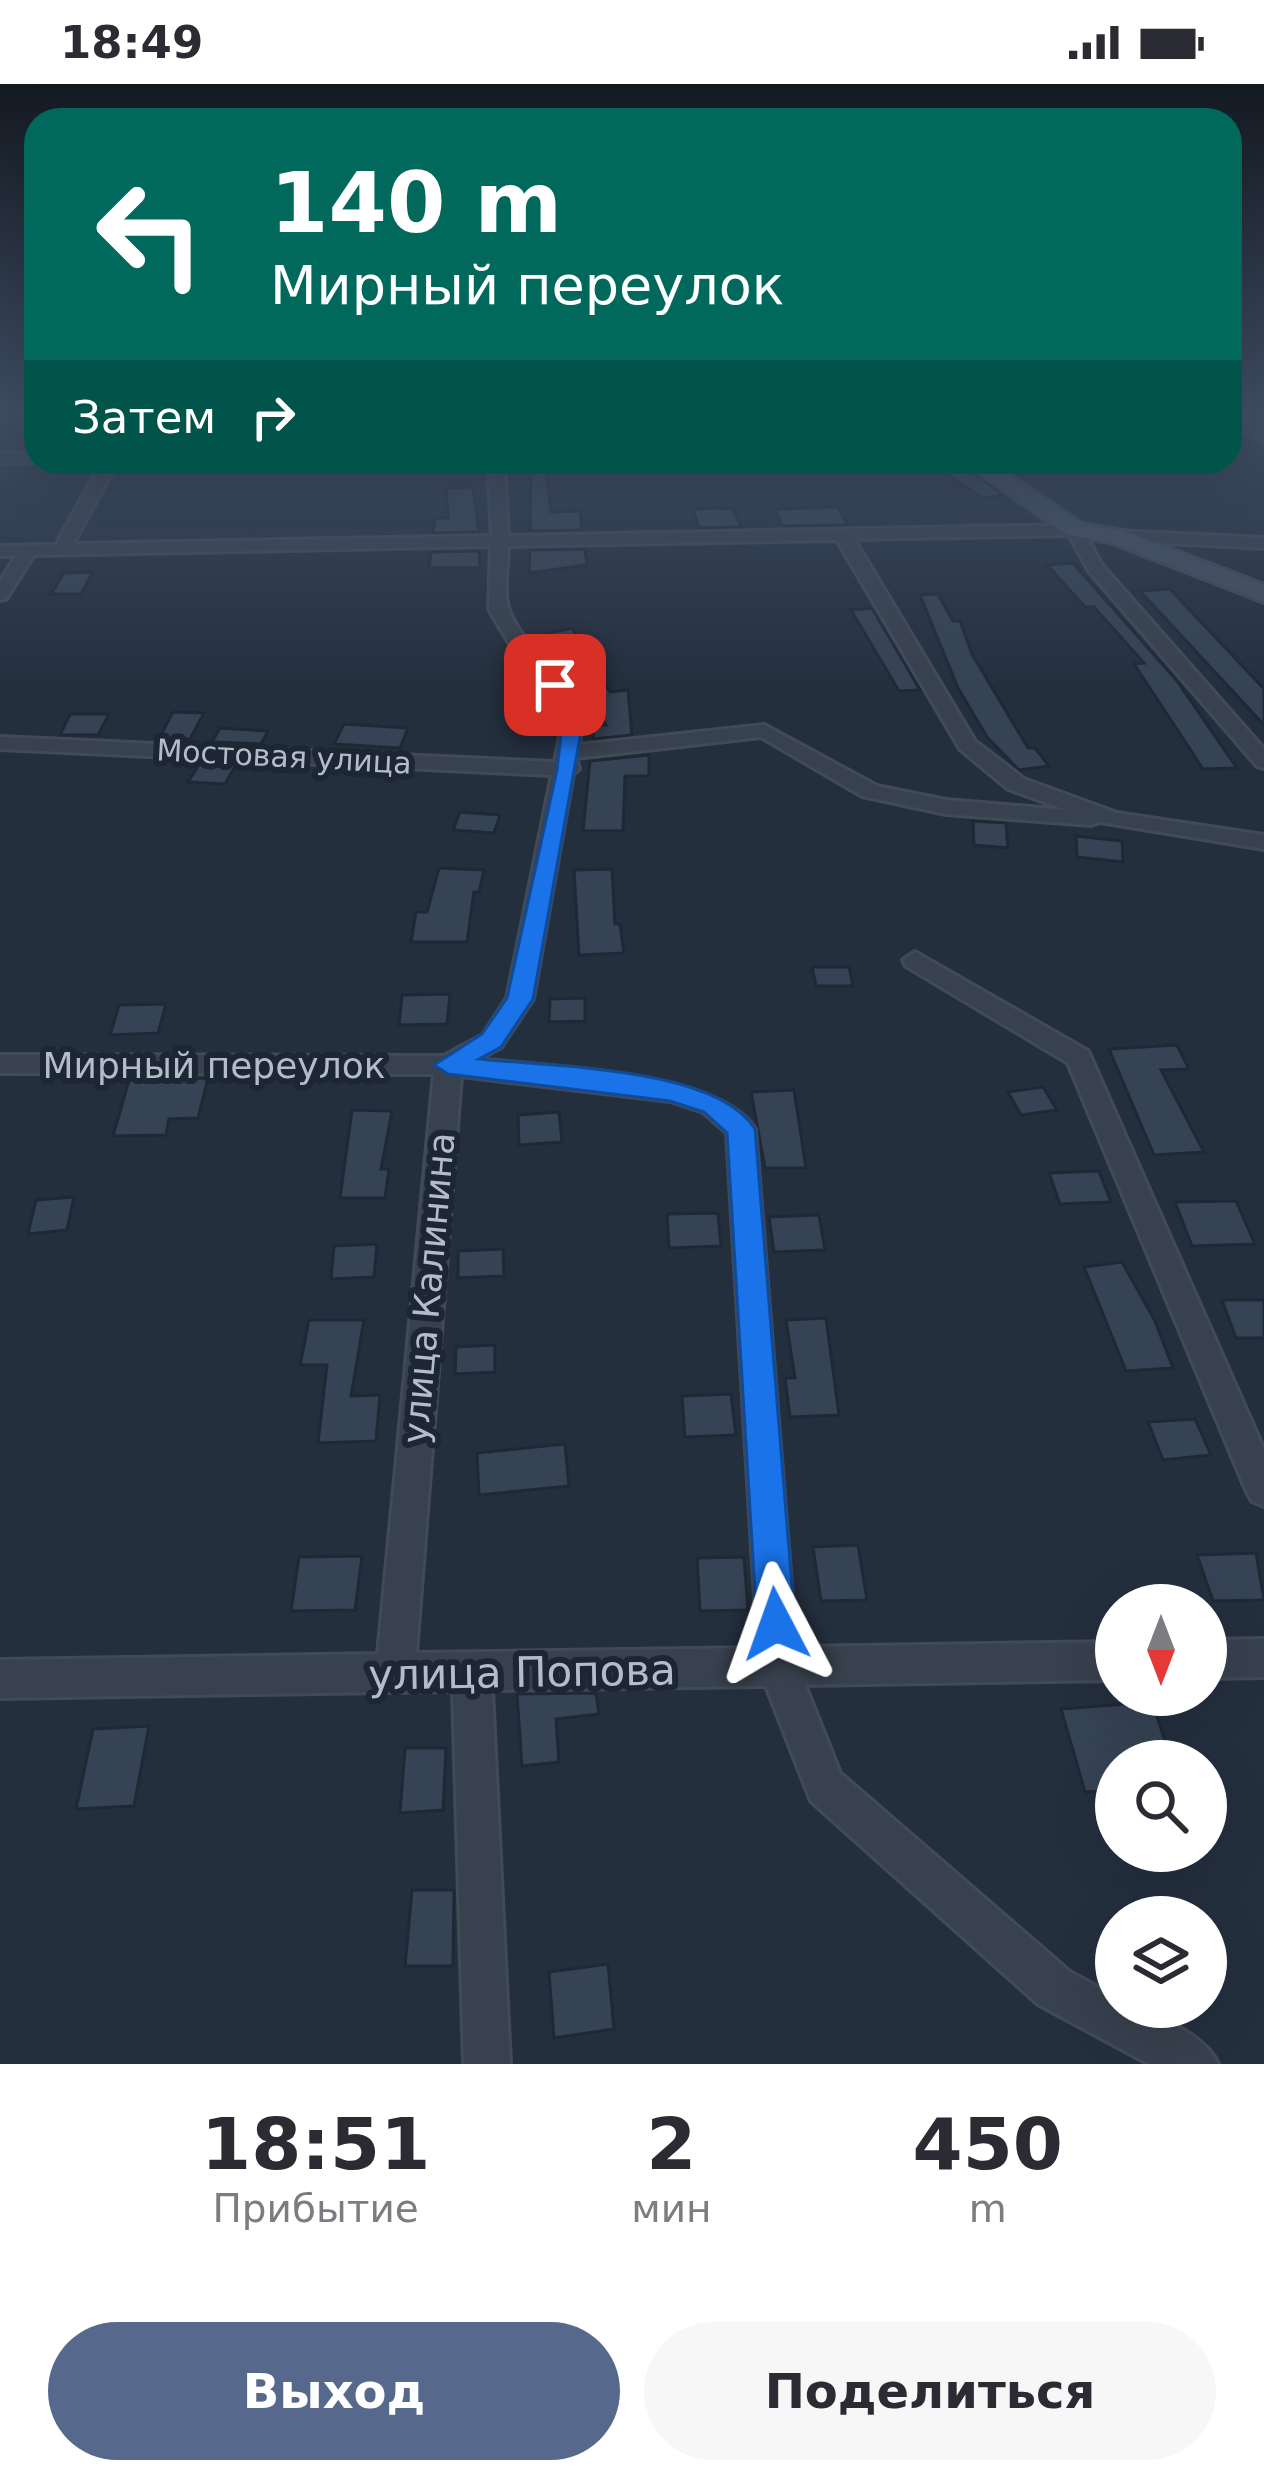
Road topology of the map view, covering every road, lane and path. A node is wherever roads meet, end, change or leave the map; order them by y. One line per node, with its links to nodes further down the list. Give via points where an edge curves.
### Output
1 (86, 505): 9 (street)
2 (500, 505): 7 (street)
3 (1039, 505): 4 (main road)
4 (1076, 530): 5 (street); 6 (main road); 16 (street, via 1095,567)
5 (842, 534): 7 (street); 17 (street, via 967,746 1016,784)
6 (1114, 536): 8 (street); 12 (main road)
7 (498, 541): 9 (street); 15 (street, via 497,609 555,685 572,726)
8 (1264, 543)
9 (62, 550): 11 (street)
10 (0, 551): 11 (street)
11 (28, 551): 13 (street)
12 (1264, 594)
13 (0, 595)
14 (0, 743): 15 (street, Мостовая улица)
15 (568, 761): 17 (street, Мостовая улица, via 764,731 870,791 1040,818); 21 (street, via 520,999 492,1041)
16 (1264, 762)
17 (1113, 818): 18 (street)
18 (1264, 842)
19 (915, 960): 22 (street, via 1079,1057)
20 (0, 1064): 21 (street, Мирный переулок)
21 (448, 1065): 26 (street, Мирный переулок, via 671,1092 713,1105 741,1129); 27 (street, улица Калинина)
22 (1264, 1490)
23 (1264, 1658): 24 (street)
24 (1227, 1659)
25 (1095, 1661): 26 (street, улица Попова)
26 (779, 1669): 28 (street, улица Попова); 31 (street, via 825,1787 1054,1988)
27 (395, 1673): 28 (street, улица Попова); 29 (street, улица Попова)
28 (472, 1674): 30 (street)
29 (0, 1679)
30 (488, 2064)
31 (1195, 2064)

